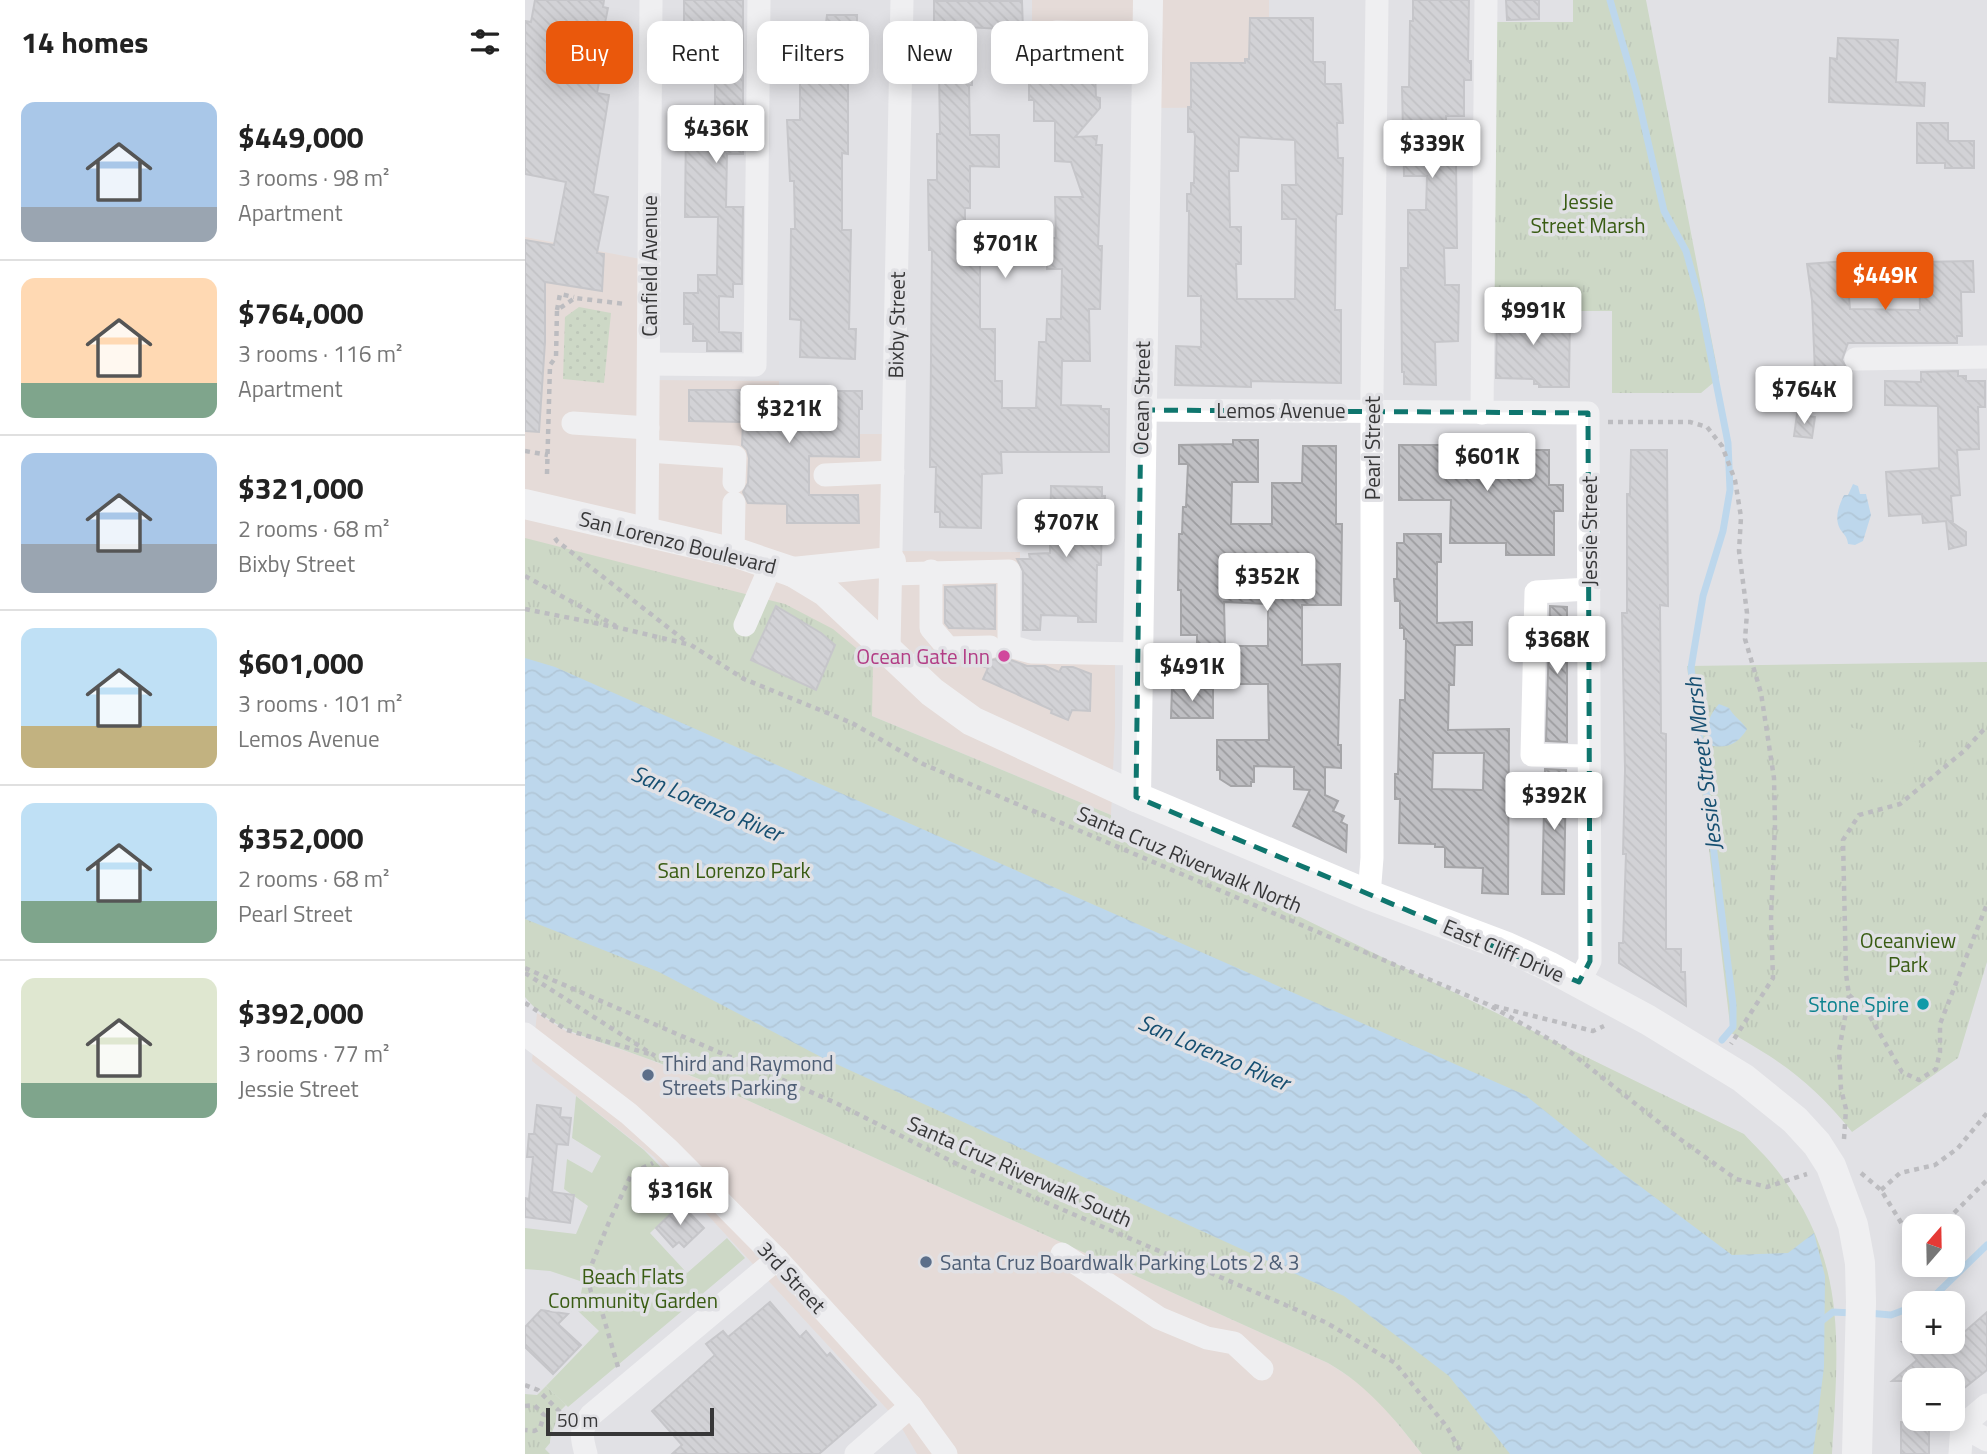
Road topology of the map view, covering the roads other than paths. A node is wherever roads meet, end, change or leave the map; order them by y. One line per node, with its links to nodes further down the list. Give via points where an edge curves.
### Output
1 (651, 0): 11 (street, Canfield Avenue)
2 (759, 0): 11 (street, via 755,365)
3 (902, 0): 19 (street, Bixby Street)
4 (1148, 0): 7 (main road, Ocean Street)
5 (1377, 0): 13 (street, Pearl Street)
6 (1486, 0): 14 (street)
7 (1148, 21)
8 (1147, 84): 12 (main road, Ocean Street)
9 (1987, 357): 10 (street)
10 (1856, 359)
11 (649, 364): 17 (street, Canfield Avenue)
12 (1141, 410): 13 (street, Lemos Avenue); 31 (main road, Ocean Street)
13 (1372, 410): 14 (street, Lemos Avenue); 34 (street, Pearl Street)
14 (1482, 412): 15 (street, Lemos Avenue)
15 (1588, 413): 27 (street, Jessie Street)
16 (573, 423): 17 (street)
17 (648, 428): 18 (street, Canfield Avenue)
18 (648, 451): 22 (street, Canfield Avenue); 23 (street, via 735,457)
19 (893, 472): 20 (street); 25 (street, Bixby Street)
20 (825, 475)
21 (530, 508): 22 (main road, San Lorenzo Boulevard)
22 (647, 532): 23 (main road, San Lorenzo Boulevard)
23 (733, 553): 24 (main road, San Lorenzo Boulevard)
24 (782, 567): 25 (main road); 28 (street); 30 (main road, San Lorenzo Boulevard, via 826,592)
25 (891, 568): 26 (street); 30 (street, Bixby Street)
26 (932, 571): 29 (street, via 931,628 948,648); 29 (street, via 1009,571)
27 (1589, 589): 32 (street, Jessie Street); 32 (street, via 1536,593 1532,755)
28 (745, 625)
29 (999, 646): 31 (street, via 1031,652)
30 (889, 649): 33 (main road, East Cliff Drive, via 932,692 972,721)
31 (1138, 654): 33 (main road, Ocean Street)
32 (1589, 756): 35 (street, Jessie Street, via 1590,961)
33 (1136, 797): 34 (main road, East Cliff Drive)
34 (1369, 895): 35 (main road, East Cliff Drive, via 1507,947)
35 (1579, 982): 49 (main road, East Cliff Drive, via 1743,1078 1795,1120 1831,1166 1851,1181 1860,1263)
36 (525, 1034): 38 (street, 3rd Street, via 628,1114)
37 (1062, 1254): 39 (street, via 1159,1318 1207,1338 1234,1343)
38 (777, 1259): 41 (street, 3rd Street); 46 (street, via 591,1415 584,1424)
39 (1262, 1369)
40 (1987, 1405): 42 (street)
41 (911, 1406): 47 (street); 48 (street, 3rd Street)
42 (1965, 1423)
43 (1965, 1428): 45 (street)
44 (1962, 1431): 50 (street)
45 (1987, 1440)
46 (583, 1445)
47 (856, 1454)
48 (946, 1454)
49 (1857, 1454)
50 (1960, 1454)

